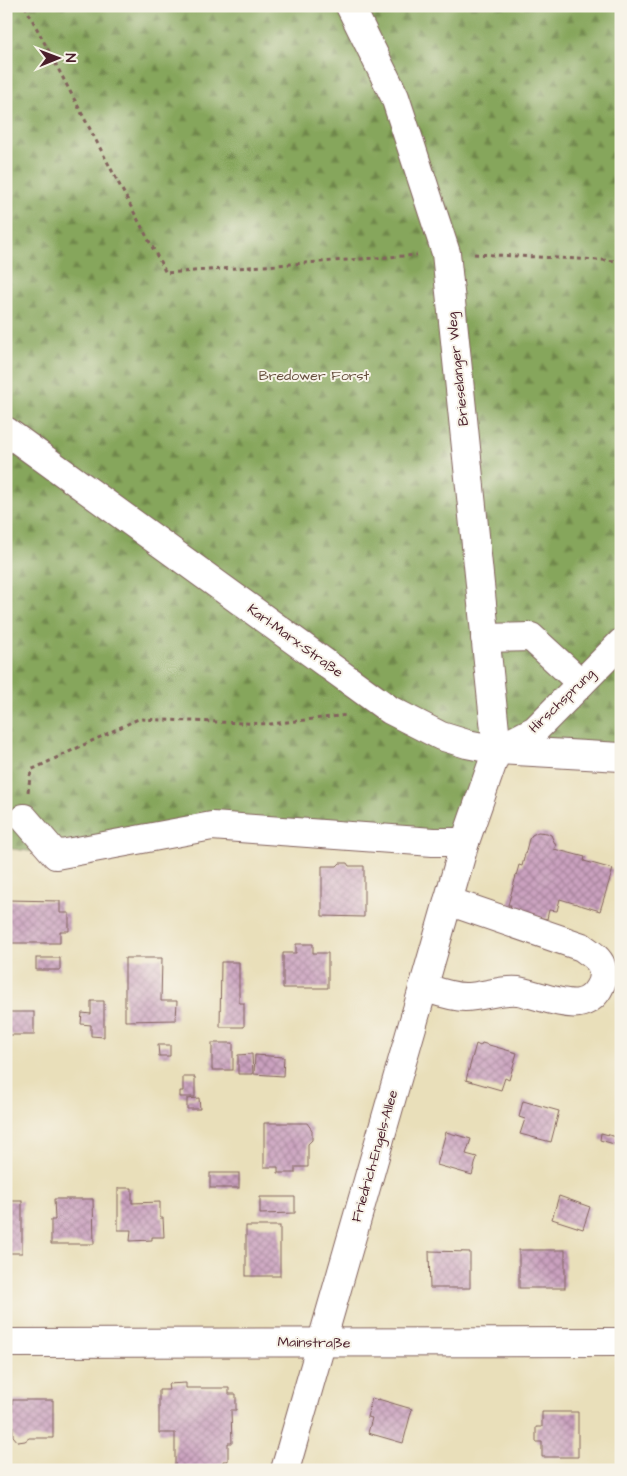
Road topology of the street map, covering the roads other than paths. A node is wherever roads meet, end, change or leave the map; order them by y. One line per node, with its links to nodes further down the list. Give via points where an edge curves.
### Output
1 (350, 6): 3 (street, Brieselanger Weg, via 395,97 446,253)
2 (6, 431): 6 (street, Karl-Marx-Straße, via 390,710 441,736)
3 (485, 638): 5 (street, via 531,637); 6 (street, Brieselanger Weg)
4 (621, 643): 5 (street, Hirschsprung)
5 (581, 683): 6 (street, Hirschsprung, via 535,730)
6 (497, 750): 7 (street, Karl-Marx-Straße); 9 (street, Friedrich-Engels-Allee)
7 (621, 757)
8 (24, 818): 9 (street, via 56,855 212,826)
9 (465, 842): 10 (street, Friedrich-Engels-Allee)
10 (448, 901): 11 (street, Friedrich-Engels-Allee); 11 (street, via 582,947 601,965 603,977 590,999 577,1004 517,991 463,997)
11 (423, 987): 12 (street, Friedrich-Engels-Allee)
12 (321, 1342): 13 (street, Mainstraße); 14 (street, Mainstraße); 15 (street, Friedrich-Engels-Allee)
13 (621, 1342)
14 (6, 1343)
15 (285, 1470)

